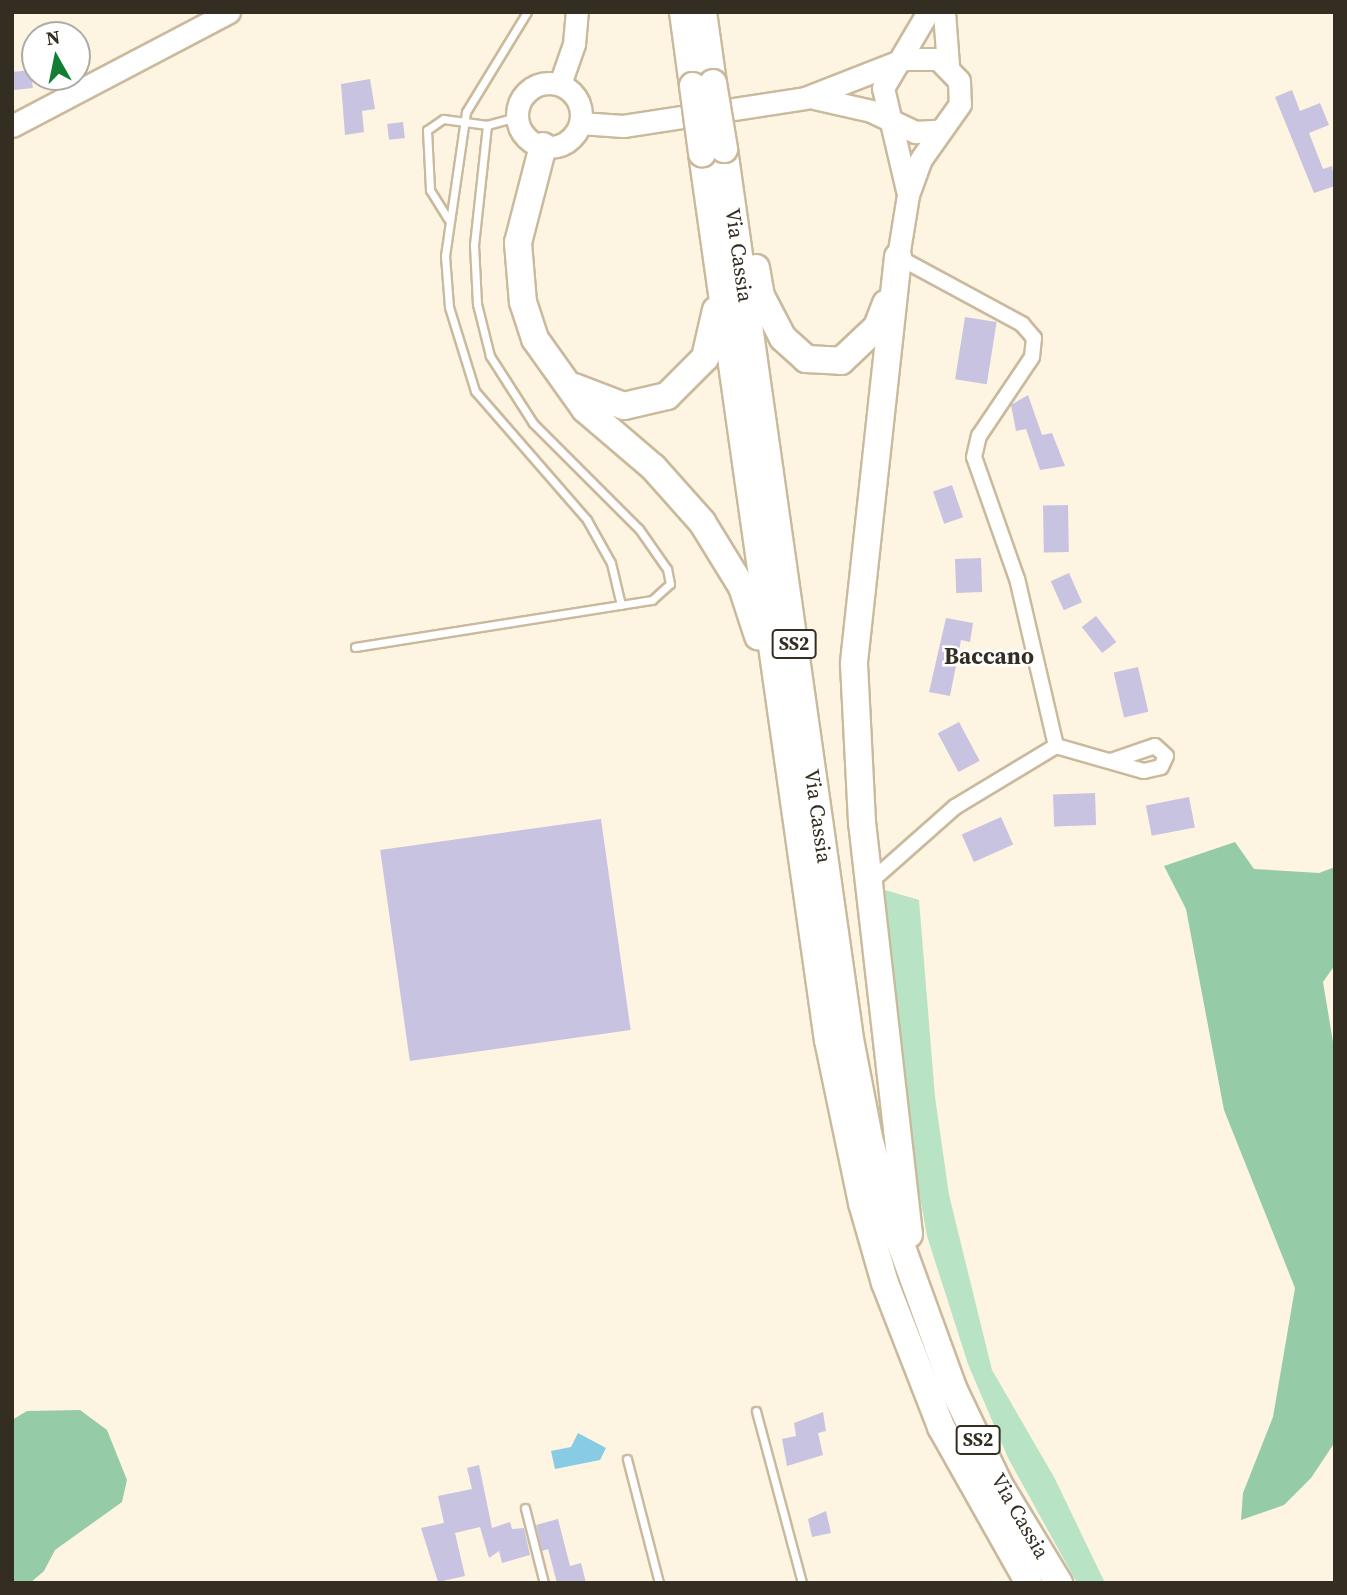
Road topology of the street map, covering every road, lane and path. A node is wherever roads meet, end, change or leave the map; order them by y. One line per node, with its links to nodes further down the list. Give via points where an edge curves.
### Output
1 (229, 12): 18 (main road)
2 (527, 12): 15 (lane, via 477,87)
3 (577, 12): 10 (main road, via 574,44)
4 (682, 12): 11 (highway, Via Cassia / SS2)
5 (703, 12): 11 (highway, Via Cassia / SS2)
6 (928, 12): 9 (main road)
7 (944, 12): 8 (main road)
8 (947, 65): 9 (main road, via 919,55); 19 (main road, via 959,81 960,104 953,120)
9 (894, 67): 12 (main road); 14 (main road, via 883,88)
10 (560, 84): 13 (main road, via 529,89); 16 (main road, via 577,98)
11 (703, 84): 21 (highway, Via Cassia / SS2, bridge)
12 (805, 97): 14 (main road, via 840,101); 16 (main road, via 623,125)
13 (517, 117): 17 (lane); 20 (main road, via 523,134)
14 (890, 119): 19 (main road, via 915,132); 22 (main road, via 904,158)
15 (463, 122): 17 (lane); 23 (lane); 23 (lane, via 439,120 424,140 430,190)
16 (580, 123): 20 (main road, via 566,142)
17 (487, 125): 28 (lane, via 474,245 484,336 498,374 522,410 623,512 667,569 665,592)
18 (12, 126)
19 (937, 131): 22 (main road)
20 (542, 146): 27 (highway, via 524,205 518,257 526,315)
21 (713, 151): 24 (highway, Via Cassia / SS2); 26 (highway, via 737,174 761,296 783,338 806,359 841,361 861,347 877,327); 36 (highway, Via Cassia / SS2, via 850,1039 872,1150)
22 (908, 195): 25 (main road)
23 (448, 219): 28 (lane, via 449,307 475,391 587,520 611,563)
24 (715, 249): 27 (highway, via 713,340 701,366 674,392 648,404 614,405); 30 (highway, Via Cassia / SS2)
25 (898, 257): 26 (highway); 31 (street, via 1023,324 1034,338 1032,357 979,436 974,457 1017,579)
26 (893, 286): 33 (highway, via 855,628 855,740)
27 (556, 373): 30 (highway, via 593,418 673,488 720,547 748,602)
28 (621, 605): 29 (lane)
29 (355, 647)
30 (784, 714): 43 (highway, Via Cassia / SS2, via 828,1040 862,1203 885,1283 942,1427 974,1493)
31 (1056, 746): 32 (street); 34 (street, via 954,807)
32 (1111, 761)
33 (864, 846): 34 (street); 35 (highway)
34 (896, 858): 35 (street)
35 (869, 883): 36 (highway)
36 (915, 1288): 44 (highway, Via Cassia / SS2, via 953,1388 1000,1486)
37 (755, 1410): 42 (lane)
38 (627, 1459): 41 (lane)
39 (525, 1508): 40 (lane)
40 (544, 1583)
41 (659, 1583)
42 (802, 1583)
43 (1029, 1583)
44 (1059, 1583)

